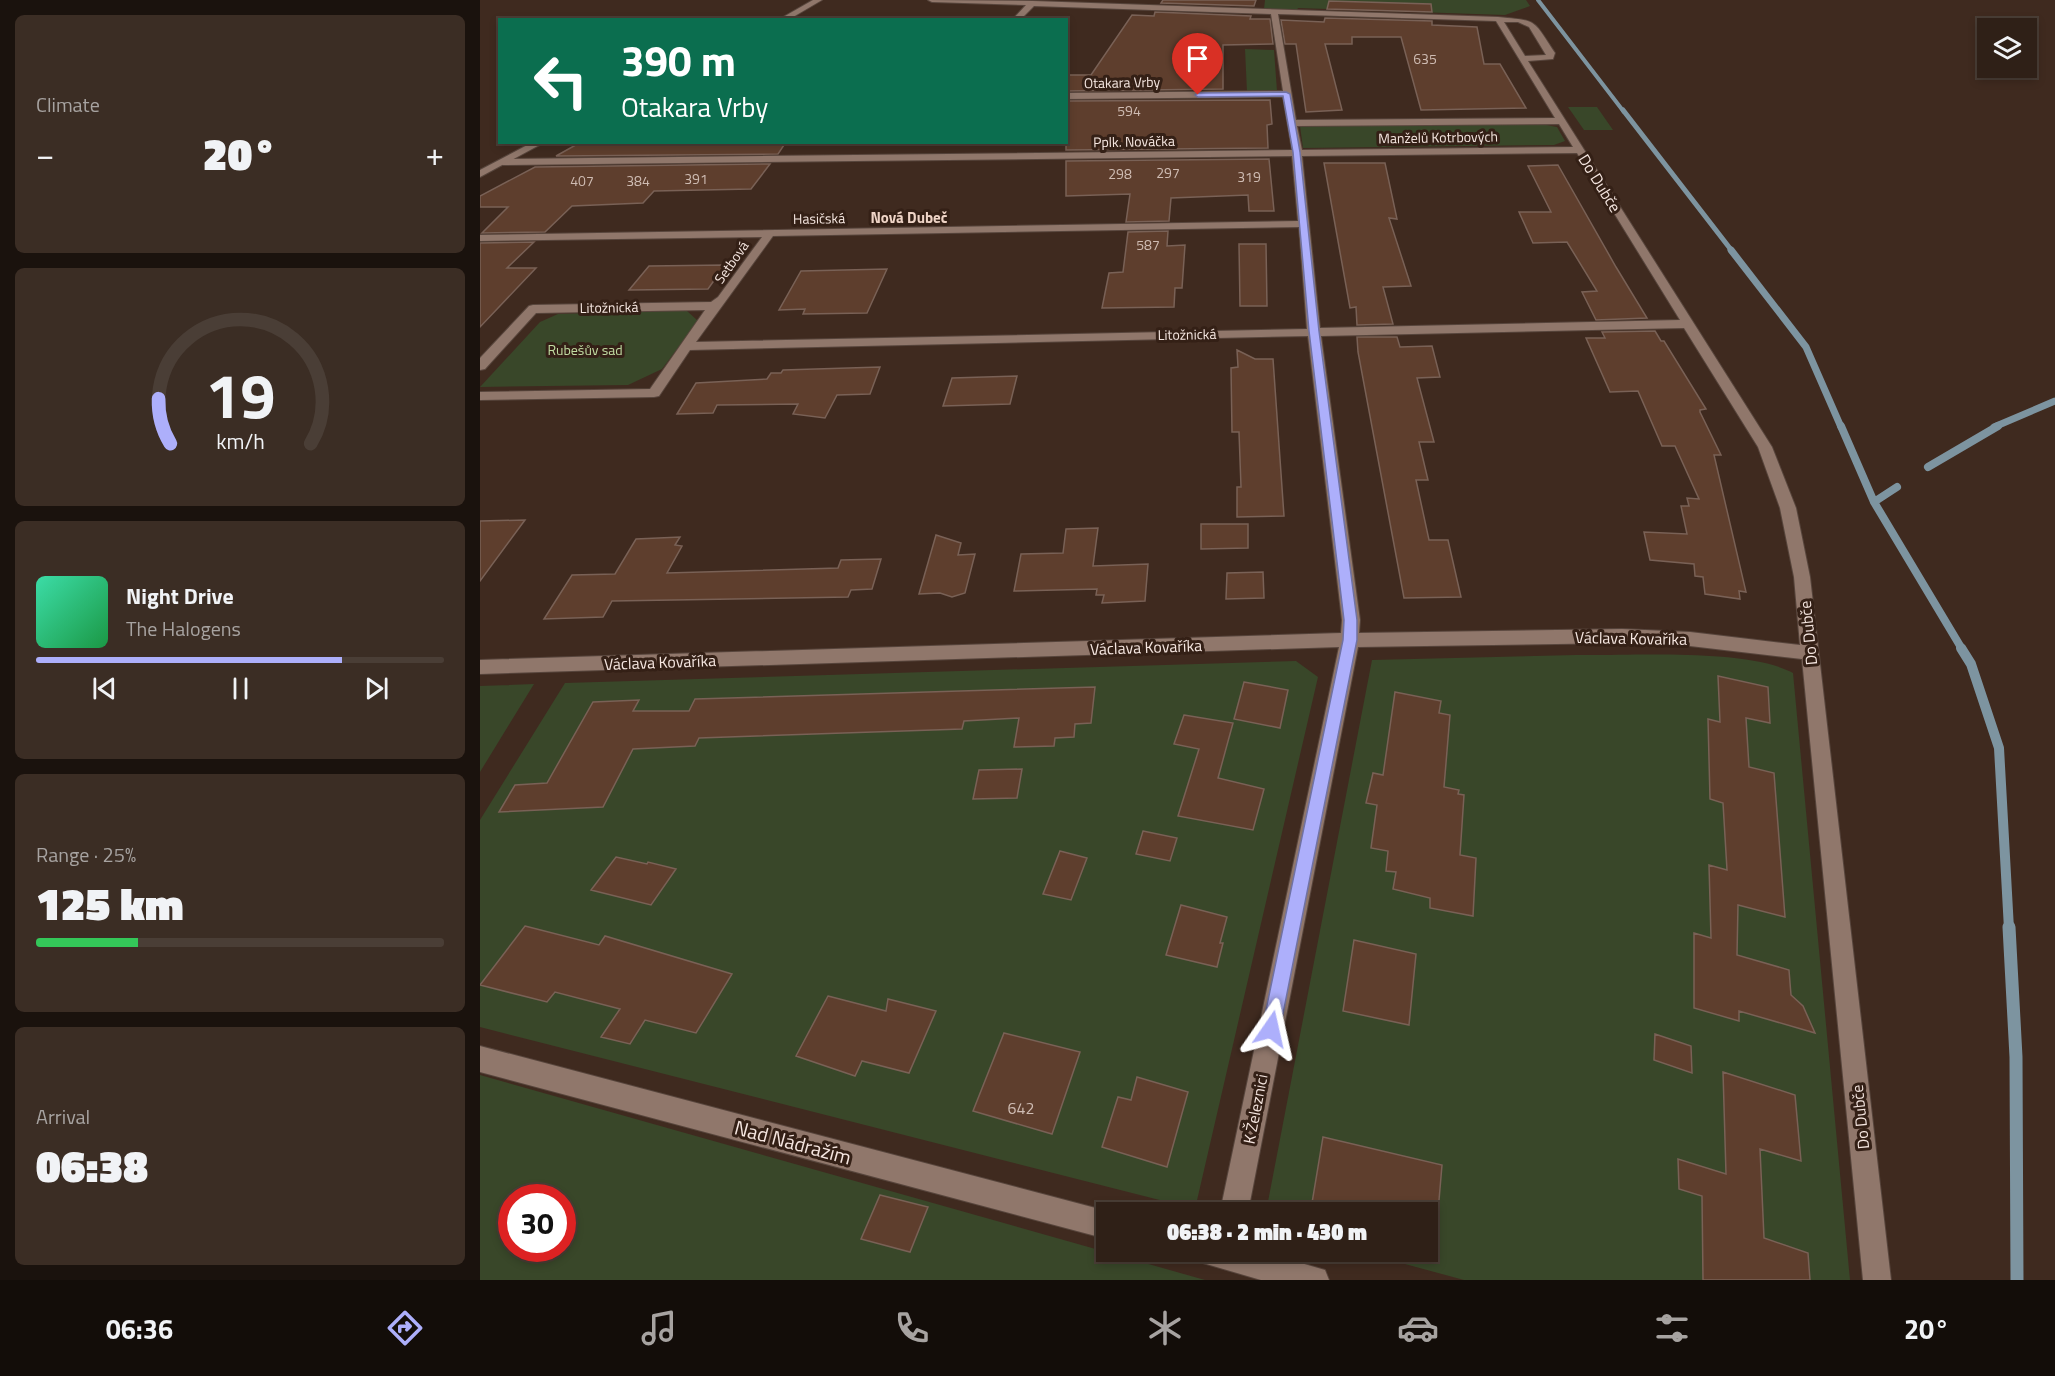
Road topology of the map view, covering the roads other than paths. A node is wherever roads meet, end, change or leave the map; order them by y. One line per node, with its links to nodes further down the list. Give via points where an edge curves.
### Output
1 (819, 0): 5 (street)
2 (932, 0): 3 (street)
3 (1032, 3): 4 (street); 6 (street)
4 (1274, 12): 7 (street); 9 (street, K Železnici)
5 (784, 18)
6 (1016, 18)
7 (1498, 19): 8 (street, Do Dubče); 8 (street, via 1528,22 1551,53 1550,57)
8 (1522, 59): 11 (street, Do Dubče)
9 (1286, 94): 10 (street, Otakara Vrby); 12 (street, K Železnici)
10 (1068, 96)
11 (1561, 121): 12 (street, Manželů Kotrbových); 14 (street, Do Dubče)
12 (1292, 123): 15 (street, K Železnici)
13 (537, 144): 16 (street)
14 (1579, 150): 15 (street, Manželů Kotrbových); 22 (street, Do Dubče)
15 (1297, 152): 16 (street, Pplk. Nováčka); 18 (street, K Železnici)
16 (503, 162): 17 (street)
17 (480, 174)
18 (1302, 224): 19 (street, Hasičská); 23 (street, K Železnici)
19 (769, 234): 20 (street, Hasičská); 21 (street, Setbová)
20 (480, 238)
21 (714, 306): 24 (street); 25 (street, Litožnická, via 533,309)
22 (1689, 324): 23 (street, Litožnická); 28 (street, Do Dubče, via 1765,447 1778,476 1802,577)
23 (1314, 331): 24 (street, Litožnická); 27 (street, K Železnici, via 1351,620)
24 (686, 346): 26 (street, via 654,393)
25 (480, 366)
26 (480, 396)
27 (1350, 640): 28 (street, Václava Kovaříka, via 1622,636 1690,639); 29 (street, Václava Kovaříka); 31 (street, K Železnici)
28 (1810, 653): 35 (street, Do Dubče)
29 (480, 667)
30 (480, 1059): 32 (street, Nad Nádražím)
31 (1236, 1202)
32 (1096, 1222)
33 (1251, 1262): 34 (street)
34 (1315, 1280)
35 (1877, 1280)

